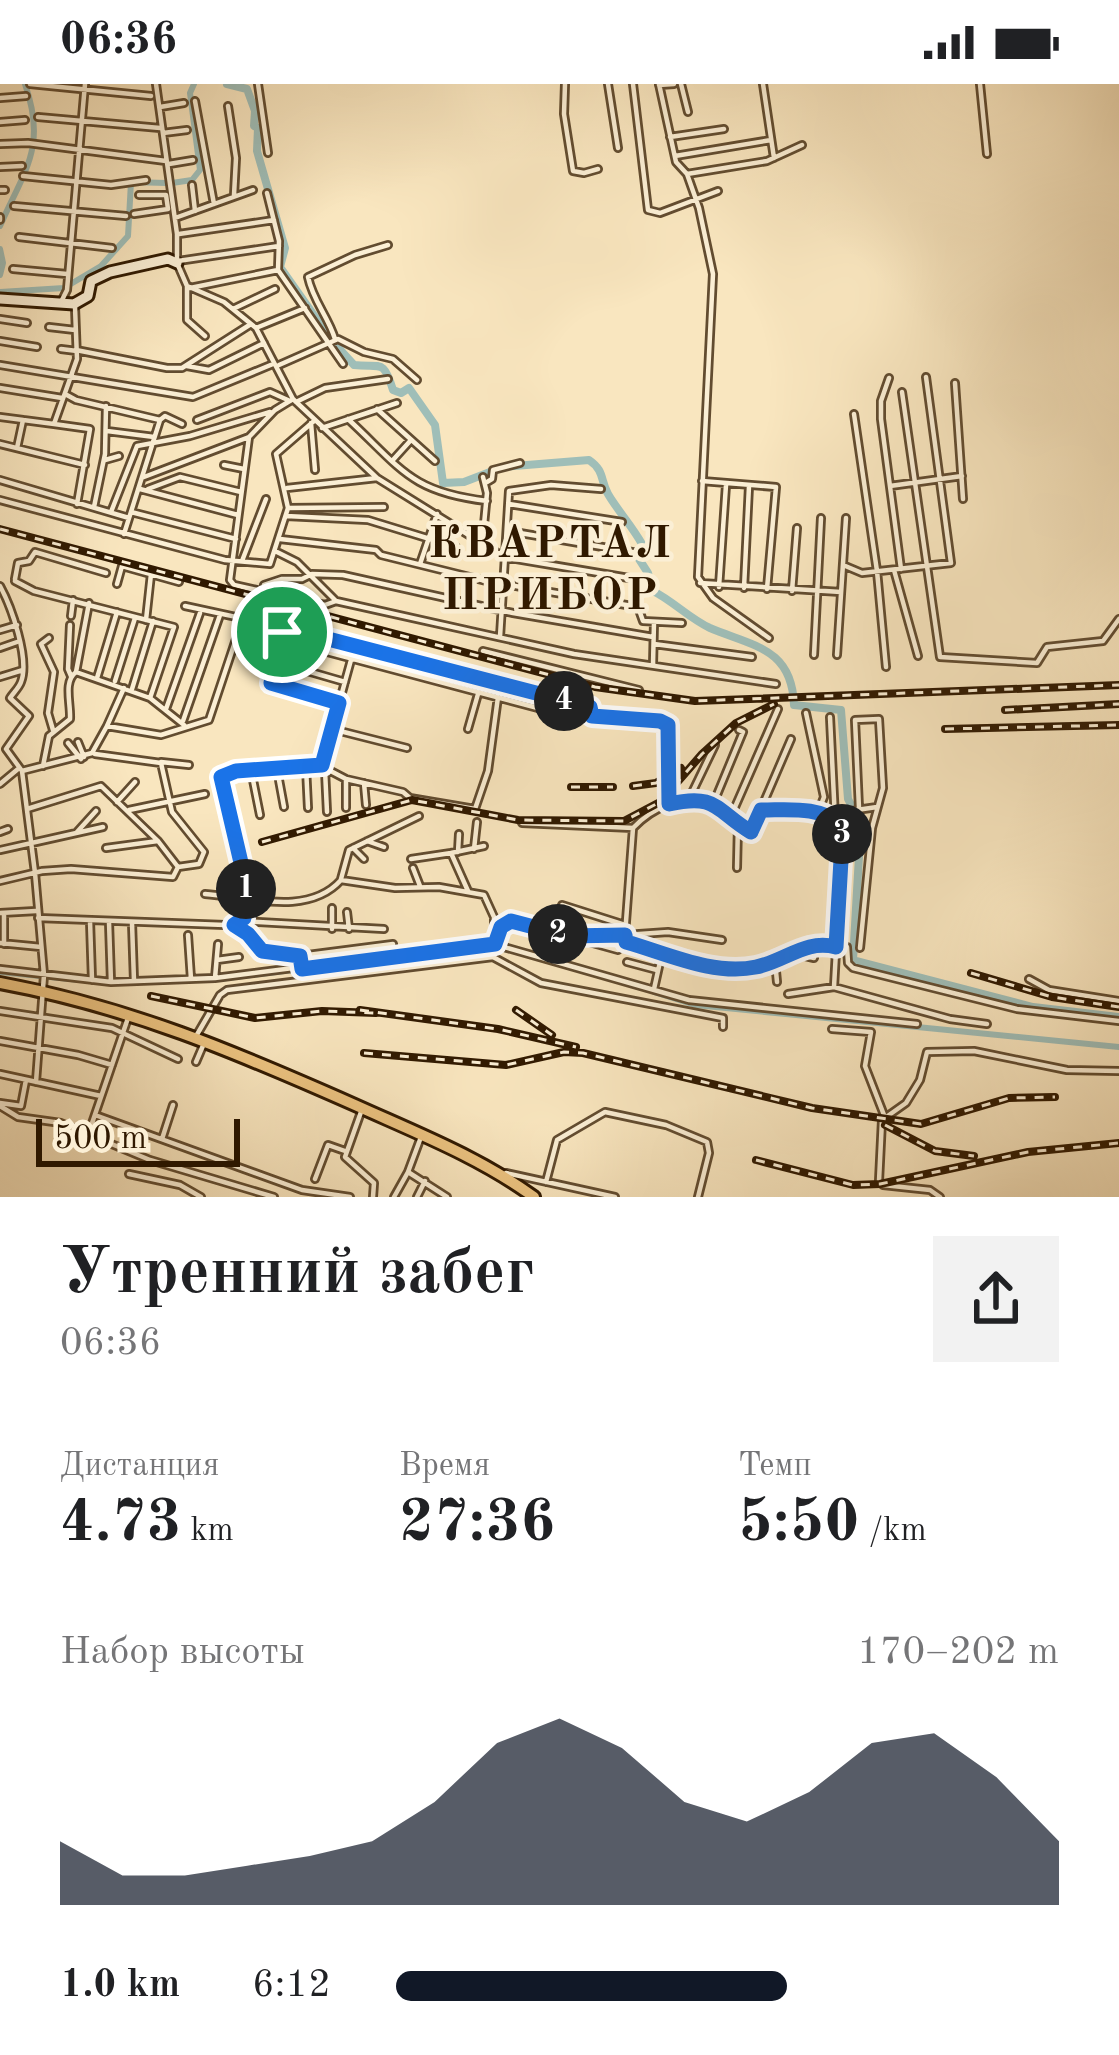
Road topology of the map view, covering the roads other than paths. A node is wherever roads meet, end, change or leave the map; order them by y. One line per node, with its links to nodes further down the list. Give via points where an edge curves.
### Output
1 (30, 84): 11 (street)
2 (156, 84): 18 (street)
3 (258, 84): 33 (street)
4 (565, 84): 41 (street, via 573,171)
5 (608, 84): 31 (street)
6 (633, 84): 53 (street, via 650,213)
7 (677, 84): 10 (street); 19 (street)
8 (763, 84): 28 (street)
9 (980, 84): 34 (street)
10 (659, 85): 27 (street)
11 (85, 87): 13 (street); 22 (street)
12 (26, 96): 14 (street)
13 (151, 96)
14 (0, 98)
15 (195, 101): 54 (street)
16 (184, 103): 18 (street)
17 (228, 106): 52 (street)
18 (158, 107): 25 (street)
19 (688, 112)
20 (38, 117): 22 (street)
21 (25, 120): 23 (street)
22 (82, 120): 25 (street); 32 (street)
23 (0, 122)
24 (724, 129): 27 (street)
25 (161, 130): 26 (street); 38 (street)
26 (187, 130)
27 (670, 137): 35 (street)
28 (771, 140): 35 (street); 36 (street)
29 (0, 144): 32 (street)
30 (802, 146): 36 (street)
31 (618, 148)
32 (79, 151): 38 (street); 45 (street)
33 (268, 153)
34 (987, 154)
35 (675, 156): 42 (street)
36 (774, 158): 42 (street)
37 (193, 160): 38 (street)
38 (166, 163): 49 (street)
39 (22, 166): 40 (street)
40 (0, 167)
41 (598, 170)
42 (687, 174): 53 (street)
43 (23, 176): 45 (street)
44 (146, 180): 45 (street)
45 (76, 182): 57 (street)
46 (192, 185): 56 (street)
47 (253, 190): 52 (street)
48 (718, 191): 53 (street)
49 (168, 194): 51 (street); 57 (street, via 167,211); 58 (street)
50 (267, 194): 59 (street)
51 (139, 195)
52 (234, 195): 54 (street)
53 (696, 200): 138 (street, via 712,265)
54 (214, 204): 56 (street)
55 (14, 206): 57 (street)
56 (195, 211): 58 (street)
57 (72, 212): 62 (street)
58 (176, 218): 60 (street)
59 (274, 220): 60 (street); 64 (street)
60 (178, 234): 66 (street)
61 (19, 238): 62 (street)
62 (69, 243): 65 (street); 69 (street)
63 (388, 245): 83 (street, via 308,277)
64 (279, 246): 66 (street); 68 (street)
65 (112, 248)
66 (177, 262): 70 (street); 74 (street, via 110,272)
67 (14, 268): 69 (street)
68 (278, 270): 70 (street); 75 (street)
69 (67, 274): 73 (street)
70 (188, 287): 76 (street); 82 (street, via 187,320)
71 (275, 289): 76 (street)
72 (0, 298): 73 (street)
73 (61, 302): 74 (street)
74 (74, 304): 81 (street)
75 (305, 308): 79 (street); 83 (street)
76 (233, 309): 79 (street)
77 (0, 319): 78 (street)
78 (28, 322)
79 (254, 326): 85 (street); 92 (street)
80 (49, 327): 81 (street)
81 (75, 330): 88 (street)
82 (206, 336)
83 (332, 340): 89 (street); 90 (street); 97 (street, via 393,359)
84 (0, 341): 86 (street)
85 (264, 343): 89 (street); 92 (street, via 209,370)
86 (37, 347)
87 (61, 349): 88 (street)
88 (76, 351): 92 (street); 93 (street)
89 (276, 364): 93 (street, via 193,397); 102 (street)
90 (343, 364)
91 (0, 365): 93 (street)
92 (187, 366)
93 (73, 375): 101 (street)
94 (926, 377): 136 (street)
95 (889, 378): 142 (street, via 881,400)
96 (388, 379): 102 (street)
97 (417, 380)
98 (955, 382): 133 (street)
99 (0, 388): 101 (street)
100 (902, 392): 139 (street)
101 (64, 396): 104 (street); 114 (street)
102 (293, 400): 106 (street); 112 (street, via 270,392); 113 (street)
103 (397, 404): 105 (street)
104 (106, 406): 109 (street); 117 (street)
105 (377, 409): 110 (street); 120 (street)
106 (275, 410): 118 (street); 119 (street)
107 (854, 414): 182 (street)
108 (0, 416): 111 (street)
109 (160, 419): 115 (street); 119 (street)
110 (348, 419): 116 (street); 125 (street)
111 (23, 420): 114 (street); 122 (street)
112 (197, 420)
113 (312, 422): 116 (street); 131 (street); 143 (street, via 278,449)
114 (54, 424): 128 (street, via 90,429)
115 (182, 424)
116 (321, 428): 135 (street)
117 (106, 431): 119 (street); 124 (street)
118 (249, 437): 130 (street); 134 (street)
119 (156, 439): 134 (street); 158 (street, via 137,446)
120 (411, 440): 125 (street); 126 (street)
121 (0, 444): 122 (street)
122 (17, 448): 128 (street)
123 (119, 456): 124 (street)
124 (105, 460): 156 (street)
125 (392, 460): 132 (street)
126 (435, 461)
127 (520, 463): 152 (street, via 493,470)
128 (85, 465): 154 (street)
129 (224, 465): 130 (street)
130 (244, 469): 148 (street)
131 (314, 470)
132 (406, 476): 146 (street); 152 (street)
133 (962, 476): 136 (street); 150 (street)
134 (144, 477): 145 (street)
135 (377, 478): 143 (street); 146 (street)
136 (940, 479): 139 (street); 180 (street, via 951,563)
137 (0, 480): 147 (street)
138 (702, 481): 140 (street); 190 (street)
139 (915, 483): 142 (street); 180 (street)
140 (726, 485): 141 (street); 194 (street)
141 (749, 486): 195 (street); 196 (street, via 776,487)
142 (890, 486): 181 (street)
143 (285, 488): 159 (street)
144 (601, 489): 153 (street, via 550,484 509,491)
145 (142, 490): 148 (street, via 180,477); 161 (street); 162 (street)
146 (393, 490): 160 (street)
147 (37, 492): 154 (street); 157 (street)
148 (241, 492): 162 (street)
149 (266, 499): 177 (street)
150 (963, 499)
151 (0, 500): 157 (street)
152 (487, 501): 172 (street)
153 (507, 503): 165 (street); 167 (street)
154 (77, 504): 156 (street)
155 (384, 507): 159 (street)
156 (94, 508): 158 (street)
157 (32, 510): 168 (street)
158 (111, 512): 161 (street)
159 (286, 512): 170 (street, via 368,520); 171 (street)
160 (437, 514): 170 (street); 172 (street)
161 (130, 515): 168 (street); 169 (street)
162 (238, 515): 169 (street)
163 (821, 518): 198 (street)
164 (846, 518): 179 (street)
165 (622, 523)
166 (797, 528): 197 (street)
167 (506, 530): 175 (street); 176 (street)
168 (124, 534): 177 (street)
169 (236, 538): 177 (street)
170 (429, 538): 173 (street); 178 (street)
171 (278, 539): 174 (street); 178 (street, via 373,549)
172 (482, 546): 176 (street)
173 (456, 547)
174 (276, 552): 177 (street, via 270,564); 185 (street)
175 (638, 553)
176 (504, 557): 186 (street); 189 (street)
177 (237, 562): 201 (street, via 231,584)
178 (420, 564): 189 (street)
179 (843, 565): 182 (street); 199 (street)
180 (927, 567): 181 (street); 211 (street, via 940,657 1037,663 1047,647 1103,640)
181 (897, 570): 182 (street); 231 (street)
182 (877, 572): 238 (street)
183 (106, 573): 187 (street, via 33,553 18,562)
184 (151, 574): 188 (street); 191 (street, via 122,566); 212 (street)
185 (312, 574): 193 (street); 201 (street); 205 (street)
186 (635, 579)
187 (16, 581): 192 (street); 200 (street)
188 (179, 582)
189 (503, 583): 205 (street); 213 (street, via 638,607 643,621)
190 (700, 583): 194 (street); 221 (street)
191 (117, 584)
192 (0, 585): 216 (street)
193 (264, 585)
194 (719, 587): 195 (street)
195 (744, 588): 196 (street)
196 (767, 589): 197 (street)
197 (792, 591): 198 (street)
198 (818, 592): 199 (street); 229 (street)
199 (842, 592): 230 (street)
200 (73, 600): 202 (street); 208 (street)
201 (337, 601): 220 (street)
202 (89, 603): 206 (street); 240 (street)
203 (185, 606): 204 (street)
204 (201, 610): 207 (street); 254 (street)
205 (502, 610): 220 (street); 223 (street)
206 (117, 612): 209 (street); 242 (street)
207 (220, 615): 210 (street); 259 (street)
208 (71, 616)
209 (135, 618): 212 (street); 243 (street)
210 (243, 618): 217 (street); 259 (street, via 211,718)
211 (1119, 619)
212 (150, 621): 246 (street); 252 (street, via 174,627)
213 (654, 622): 214 (street); 223 (street)
214 (682, 623)
215 (70, 625): 240 (street)
216 (17, 626): 218 (street); 224 (street)
217 (282, 627): 222 (street); 228 (street)
218 (0, 630)
219 (50, 638): 263 (street, via 40,644 54,673)
220 (500, 638): 225 (street)
221 (770, 638)
222 (282, 640): 233 (street); 234 (street)
223 (654, 640): 232 (street); 236 (street)
224 (18, 642): 226 (street); 239 (street)
225 (530, 644): 235 (street); 236 (street)
226 (0, 648)
227 (484, 651): 235 (street)
228 (391, 655): 237 (street); 257 (street, via 590,707)
229 (814, 656)
230 (837, 656)
231 (918, 656)
232 (752, 657)
233 (351, 659): 237 (street); 244 (street)
234 (276, 662): 244 (street); 253 (street, via 271,683)
235 (526, 663): 247 (street)
236 (653, 667): 245 (street)
237 (388, 668): 249 (street)
238 (886, 668)
239 (23, 670): 241 (street); 251 (street)
240 (74, 674): 242 (street); 263 (street, via 70,718)
241 (0, 677)
242 (97, 678): 243 (street)
243 (115, 682): 246 (street)
244 (345, 682): 253 (street)
245 (776, 684)
246 (128, 687): 252 (street); 260 (street)
247 (639, 690)
248 (0, 691): 251 (street)
249 (478, 692): 250 (street); 262 (street)
250 (497, 697): 257 (street); 283 (street, via 476,809)
251 (10, 698): 270 (street, via 28,716)
252 (150, 698): 254 (street)
253 (339, 703): 261 (street)
254 (166, 709): 259 (street)
255 (778, 710): 304 (street)
256 (806, 713): 299 (street, via 824,797)
257 (592, 716): 290 (street, via 668,725)
258 (830, 717): 305 (street)
259 (184, 723): 260 (street, via 161,735)
260 (107, 726): 271 (street)
261 (332, 729): 269 (street); 277 (street)
262 (468, 729)
263 (53, 730): 275 (street)
264 (739, 730): 289 (street)
265 (791, 739): 298 (street)
266 (68, 742): 272 (street)
267 (78, 742): 272 (street)
268 (715, 745): 286 (street)
269 (407, 748)
270 (3, 749): 279 (street)
271 (92, 753): 272 (street); 273 (street)
272 (82, 758): 275 (street)
273 (160, 762): 274 (street); 287 (street)
274 (189, 765)
275 (43, 766): 279 (street)
276 (306, 767): 277 (street); 278 (street); 294 (street)
277 (324, 768): 281 (street); 302 (street)
278 (277, 769): 280 (street); 292 (street)
279 (20, 770): 284 (street); 296 (street)
280 (251, 770): 303 (street); 335 (street, via 221,777)
281 (346, 779): 283 (street); 295 (street)
282 (135, 782): 288 (street)
283 (364, 783): 291 (street)
284 (0, 784)
285 (205, 794): 287 (street)
286 (688, 800): 289 (street); 290 (street)
287 (169, 801): 301 (street); 326 (street, via 204,852 199,864)
288 (117, 802): 296 (street, via 97,785); 301 (street)
289 (714, 802): 304 (street)
290 (669, 804): 311 (street)
291 (366, 805)
292 (284, 807)
293 (877, 807): 297 (street); 297 (street, via 879,719 855,720); 359 (street)
294 (308, 808)
295 (346, 808)
296 (27, 809): 316 (street)
297 (854, 809): 305 (street)
298 (761, 810): 299 (street); 309 (street, via 751,832)
299 (819, 810): 305 (street)
300 (96, 811): 312 (street)
301 (125, 811): 314 (street)
302 (327, 812)
303 (260, 814)
304 (731, 816): 309 (street)
305 (836, 816): 358 (street, via 843,825)
306 (419, 817): 315 (street)
307 (477, 822): 321 (street)
308 (522, 823): 311 (street)
309 (738, 824): 328 (street)
310 (103, 827): 312 (street)
311 (632, 828): 345 (street)
312 (77, 832): 316 (street)
313 (459, 834): 323 (street)
314 (158, 841): 319 (street); 326 (street)
315 (367, 841): 318 (street); 320 (street)
316 (31, 842): 322 (street); 329 (street)
317 (484, 846): 321 (street)
318 (384, 847)
319 (106, 848)
320 (353, 848): 324 (street); 330 (street)
321 (475, 849): 323 (street)
322 (0, 850)
323 (455, 852): 325 (street); 333 (street)
324 (364, 859)
325 (411, 859)
326 (178, 866): 329 (street, via 173,878)
327 (413, 868): 332 (street)
328 (737, 868)
329 (35, 873): 331 (street); 340 (street)
330 (341, 880): 332 (street); 335 (street, via 328,893 277,904)
331 (0, 881)
332 (420, 886): 333 (street)
333 (468, 892): 356 (street, via 486,898)
334 (205, 894): 335 (street)
335 (245, 897): 344 (street)
336 (562, 905): 345 (street)
337 (332, 908): 347 (street)
338 (347, 912): 346 (street)
339 (2, 913): 340 (street); 353 (street)
340 (38, 914): 341 (street); 357 (street)
341 (90, 921): 342 (street); 375 (street)
342 (109, 922): 343 (street); 378 (street)
343 (132, 922): 344 (street); 377 (street)
344 (238, 923): 347 (street); 363 (street, via 262,951)
345 (625, 926): 350 (street)
346 (349, 928): 347 (street); 348 (street)
347 (332, 929)
348 (384, 929)
349 (188, 934): 374 (street)
350 (625, 935): 351 (street); 352 (street); 361 (street)
351 (568, 936): 356 (street, via 511,921); 360 (street)
352 (722, 940)
353 (2, 944): 357 (street)
354 (218, 944): 367 (street)
355 (393, 944): 363 (street)
356 (495, 944): 365 (street); 371 (street); 383 (street)
357 (41, 947): 381 (street)
358 (836, 947): 362 (street); 382 (street); 389 (street, via 847,947 853,968 1017,1010)
359 (860, 948)
360 (618, 950)
361 (662, 953): 368 (street, via 721,968); 372 (street)
362 (791, 953): 366 (street); 368 (street)
363 (300, 956): 371 (street)
364 (239, 957): 367 (street)
365 (493, 957): 392 (street, via 541,983 723,1018); 396 (street, via 227,990)
366 (814, 958)
367 (217, 960): 373 (street)
368 (775, 961): 379 (street)
369 (628, 962): 372 (street)
370 (0, 969): 381 (street)
371 (302, 969): 373 (street)
372 (658, 970): 383 (street)
373 (215, 978): 374 (street)
374 (191, 979): 377 (street)
375 (92, 980): 378 (street); 381 (street)
376 (1029, 980): 385 (street)
377 (134, 981): 378 (street)
378 (111, 982)
379 (777, 982)
380 (0, 985): 381 (main road)
381 (43, 985): 387 (main road); 388 (street)
382 (834, 987): 384 (street); 391 (street)
383 (654, 989): 390 (street, via 689,1000)
384 (788, 994)
385 (1119, 1001)
386 (0, 1011): 388 (street)
387 (130, 1014): 394 (street); 396 (main road)
388 (40, 1017): 394 (street); 397 (street)
389 (1119, 1021)
390 (916, 1024)
391 (987, 1024)
392 (723, 1027)
393 (832, 1028): 410 (street, via 872,1032 865,1066)
394 (124, 1034): 398 (street); 400 (street)
395 (0, 1041): 397 (street)
396 (199, 1041): 399 (street); 408 (main road)
397 (39, 1048): 400 (street); 404 (street)
398 (178, 1059)
399 (196, 1062)
400 (112, 1065): 405 (street)
401 (1119, 1072): 410 (street, via 943,1048 927,1052 906,1103)
402 (0, 1073): 403 (street)
403 (26, 1080): 404 (street); 406 (street, via 21,1106)
404 (36, 1082): 405 (street)
405 (101, 1096): 409 (street)
406 (0, 1105): 411 (street)
407 (173, 1105): 413 (street)
408 (362, 1111): 412 (main road); 416 (street)
409 (94, 1115): 411 (street); 413 (street)
410 (884, 1115): 433 (street, via 880,1184)
411 (88, 1134): 423 (street)
412 (421, 1136): 417 (street); 418 (main road)
413 (162, 1139): 426 (street, via 302,1190)
414 (315, 1139): 415 (street)
415 (328, 1144): 416 (street); 420 (street)
416 (346, 1151): 427 (street, via 374,1184)
417 (408, 1172): 421 (street); 428 (street)
418 (497, 1173): 422 (street); 430 (main road)
419 (129, 1174): 425 (street)
420 (315, 1178)
421 (425, 1181): 424 (street); 429 (street)
422 (546, 1182): 431 (street); 432 (street, via 557,1140 605,1112 707,1142)
423 (269, 1196)
424 (443, 1196)
425 (201, 1197)
426 (350, 1197)
427 (374, 1197)
428 (394, 1197)
429 (417, 1197)
430 (532, 1197)
431 (615, 1197)
432 (698, 1197)
433 (940, 1197)

